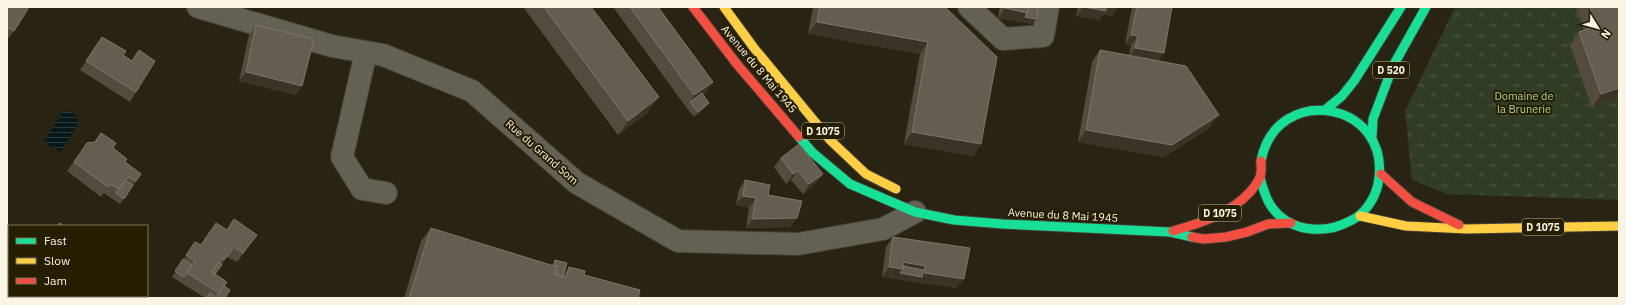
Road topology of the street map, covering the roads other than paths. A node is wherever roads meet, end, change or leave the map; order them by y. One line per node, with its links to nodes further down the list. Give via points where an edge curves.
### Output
1 (198, 7): 8 (street, Rue du Grand Som, via 332,46)
2 (692, 7): 14 (main road, Avenue du 8 Mai 1945 / D 1075, via 813,153 850,184)
3 (724, 7): 14 (main road, Avenue du 8 Mai 1945 / D 1075, via 754,48 830,140 866,174)
4 (969, 7): 5 (street, via 1003,39 1043,36)
5 (1048, 7)
6 (1401, 7): 9 (main road, D 520, via 1354,81 1342,96)
7 (1426, 7): 10 (main road, D 520, via 1393,66 1373,119)
8 (366, 52): 13 (street, via 342,157 362,189); 14 (street, Rue du Grand Som, via 394,59 472,91 577,183 678,241 798,244 883,229)
9 (1325, 110): 10 (main road, via 1344,114 1360,124); 12 (main road, via 1307,111 1291,118 1277,129 1266,143 1261,160)
10 (1372, 138): 11 (main road, via 1380,156)
11 (1381, 174): 15 (main road, via 1375,197); 19 (main road, D 1075, via 1412,202)
12 (1260, 178): 17 (main road, via 1266,196 1276,211); 20 (main road, D 1075, via 1251,191 1233,206 1204,221)
13 (386, 193)
14 (916, 204): 16 (main road, Avenue du 8 Mai 1945 / D 1075); 16 (main road, Avenue du 8 Mai 1945 / D 1075)
15 (1360, 216): 17 (main road, via 1346,225 1329,230 1315,231); 19 (main road, D 1075, via 1406,226)
16 (954, 220): 20 (main road, Avenue du 8 Mai 1945 / D 1075)
17 (1290, 223): 20 (main road, D 1075, via 1268,224 1226,237 1204,239)
18 (1619, 226): 19 (main road, D 1075)
19 (1467, 229)
20 (1170, 232)

